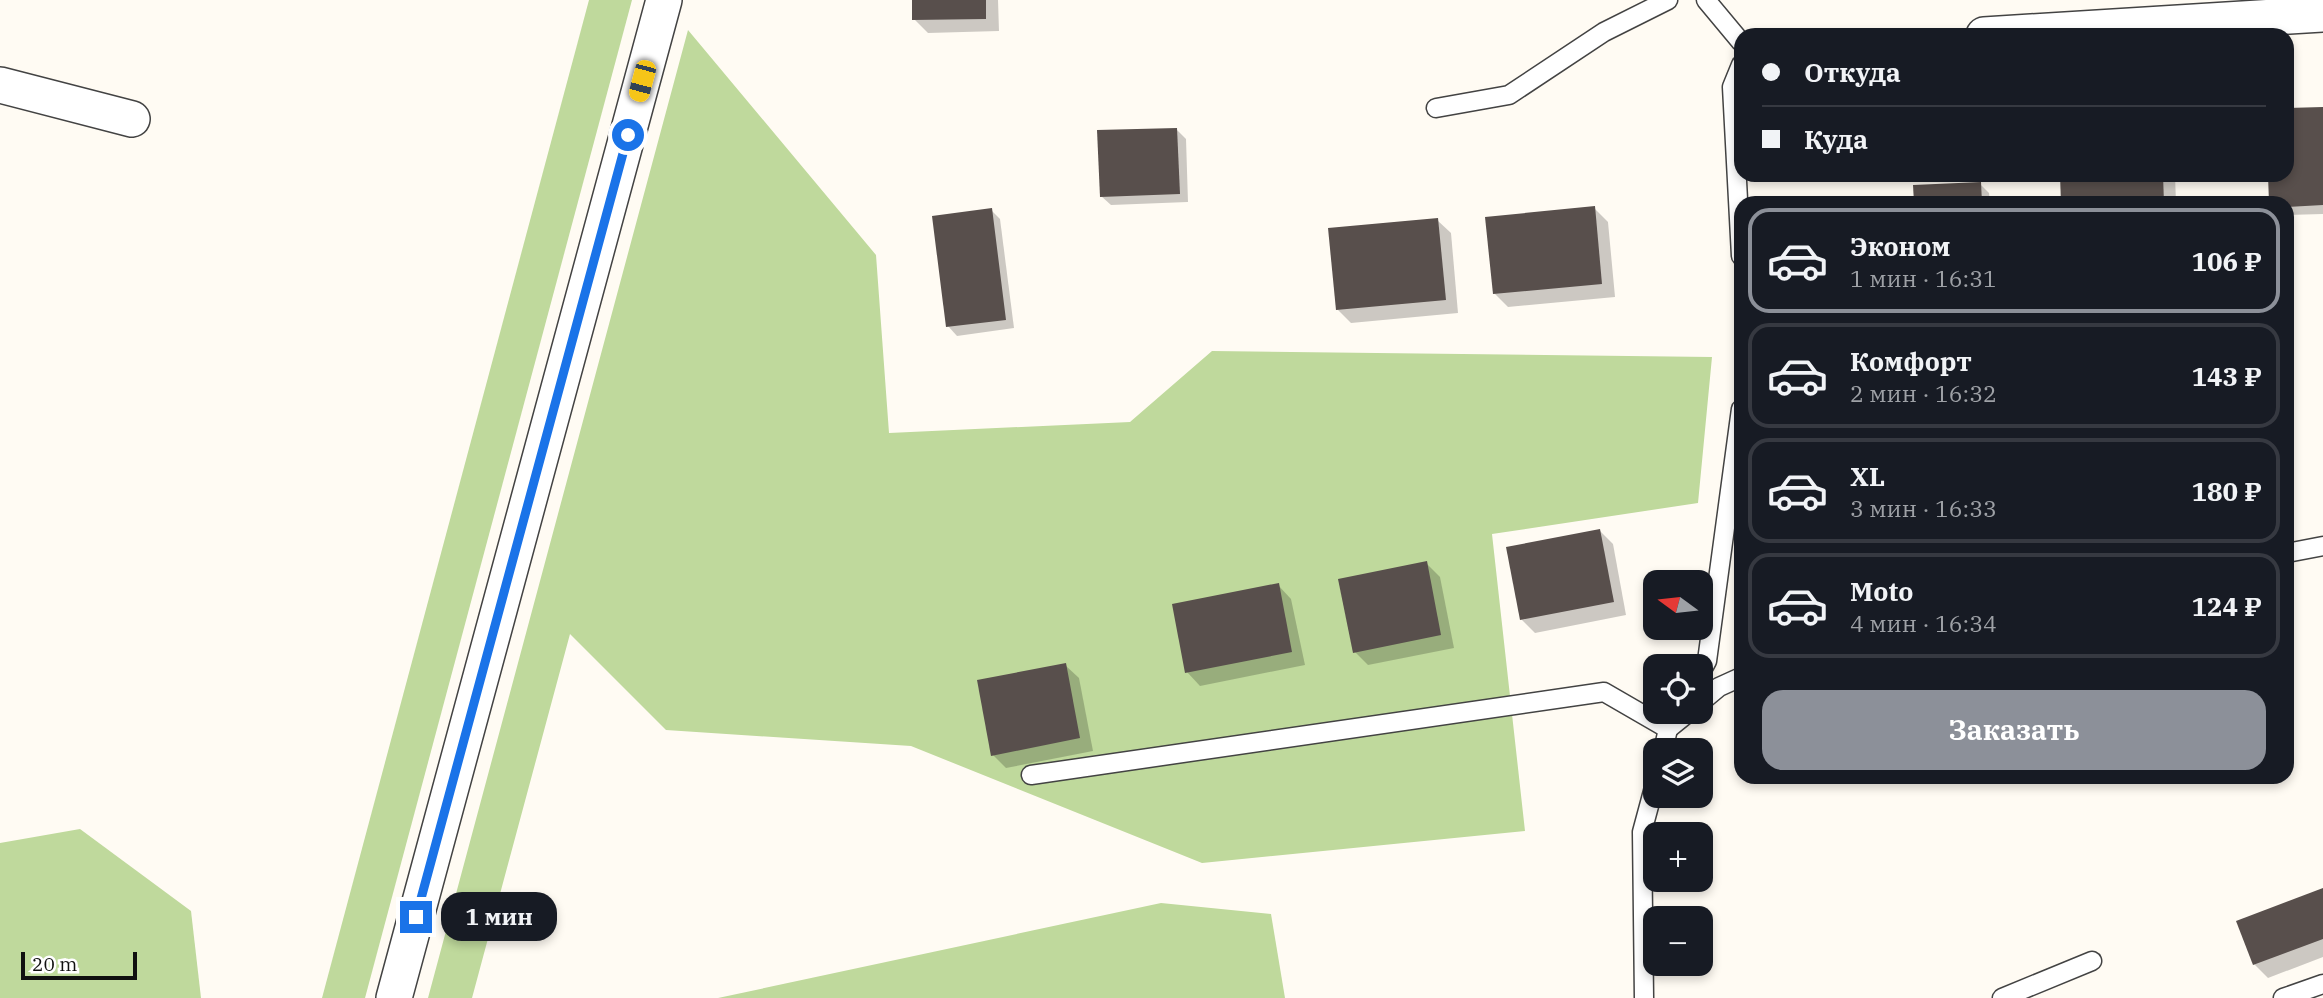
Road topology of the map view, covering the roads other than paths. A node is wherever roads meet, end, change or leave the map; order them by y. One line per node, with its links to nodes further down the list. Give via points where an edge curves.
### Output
1 (664, 0): 26 (street)
2 (1668, 0): 9 (lane, via 1604,32 1509,95)
3 (1706, 0): 6 (lane)
4 (2323, 14): 5 (street)
5 (2097, 28)
6 (1734, 34)
7 (1734, 82): 11 (lane)
8 (0, 85): 10 (street)
9 (1436, 108)
10 (132, 119)
11 (1734, 125)
12 (1734, 461): 15 (lane)
13 (2323, 546): 14 (lane)
14 (2294, 552)
15 (1708, 654)
16 (1734, 680): 17 (lane)
17 (1713, 691)
18 (1671, 724): 20 (lane)
19 (1674, 724): 20 (lane)
20 (1668, 729): 21 (lane); 22 (lane, via 1604,692)
21 (1666, 738)
22 (1031, 775)
23 (1648, 808): 27 (lane, via 1642,832)
24 (2092, 961): 28 (lane)
25 (2323, 984): 29 (lane)
26 (394, 998)
27 (1644, 998)
28 (2002, 998)
29 (2283, 998)

